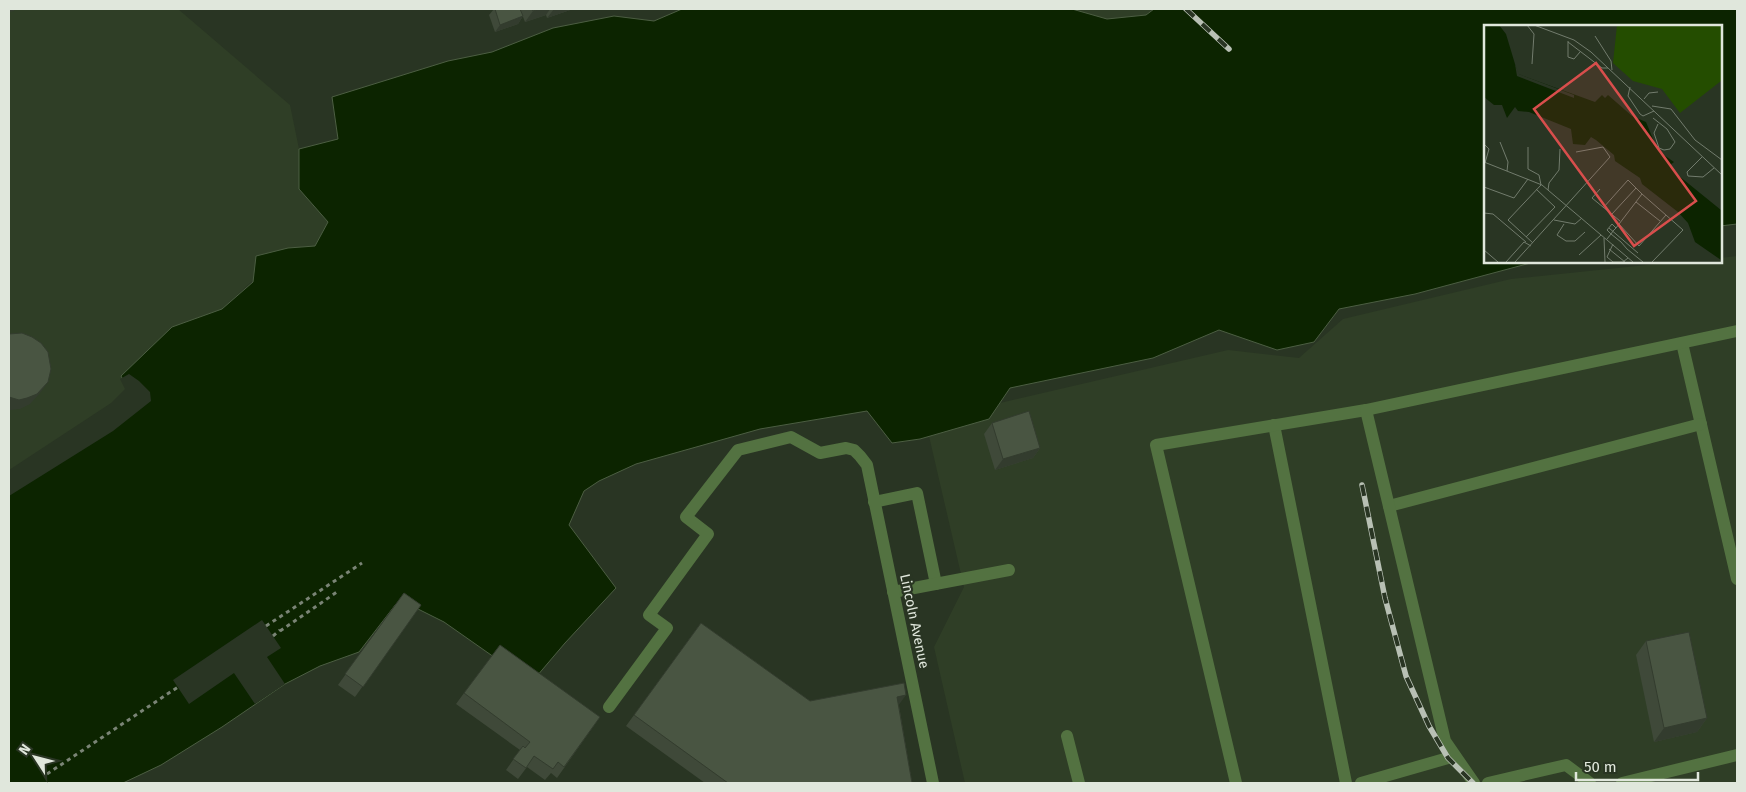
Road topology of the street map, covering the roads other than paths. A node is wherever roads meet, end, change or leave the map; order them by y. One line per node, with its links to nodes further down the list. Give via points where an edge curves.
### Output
1 (1737, 331): 2 (street)
2 (1682, 343): 3 (street); 4 (street)
3 (1366, 410): 5 (street); 7 (street)
4 (1701, 424): 7 (street); 9 (street)
5 (1274, 425): 18 (street, via 1156,445); 19 (street)
6 (874, 502): 10 (street, via 917,492); 11 (street, Lincoln Avenue); 12 (street, Lincoln Avenue, via 867,466 854,450 846,448 820,453 791,437 738,450 686,517 708,534 649,615 667,628)
7 (1389, 506): 14 (street, via 1445,741)
8 (1009, 570): 10 (street)
9 (1737, 578)
10 (936, 584): 11 (street)
11 (893, 592): 16 (street, Lincoln Avenue)
12 (609, 707)
13 (1067, 736): 17 (street)
14 (1455, 756): 20 (street); 21 (street)
15 (1737, 756): 24 (street)
16 (933, 783)
17 (1078, 783)
18 (1236, 783)
19 (1346, 783)
20 (1360, 783)
21 (1474, 783)
22 (1488, 783): 23 (street, via 1566,765)
23 (1590, 783)
24 (1622, 783)

